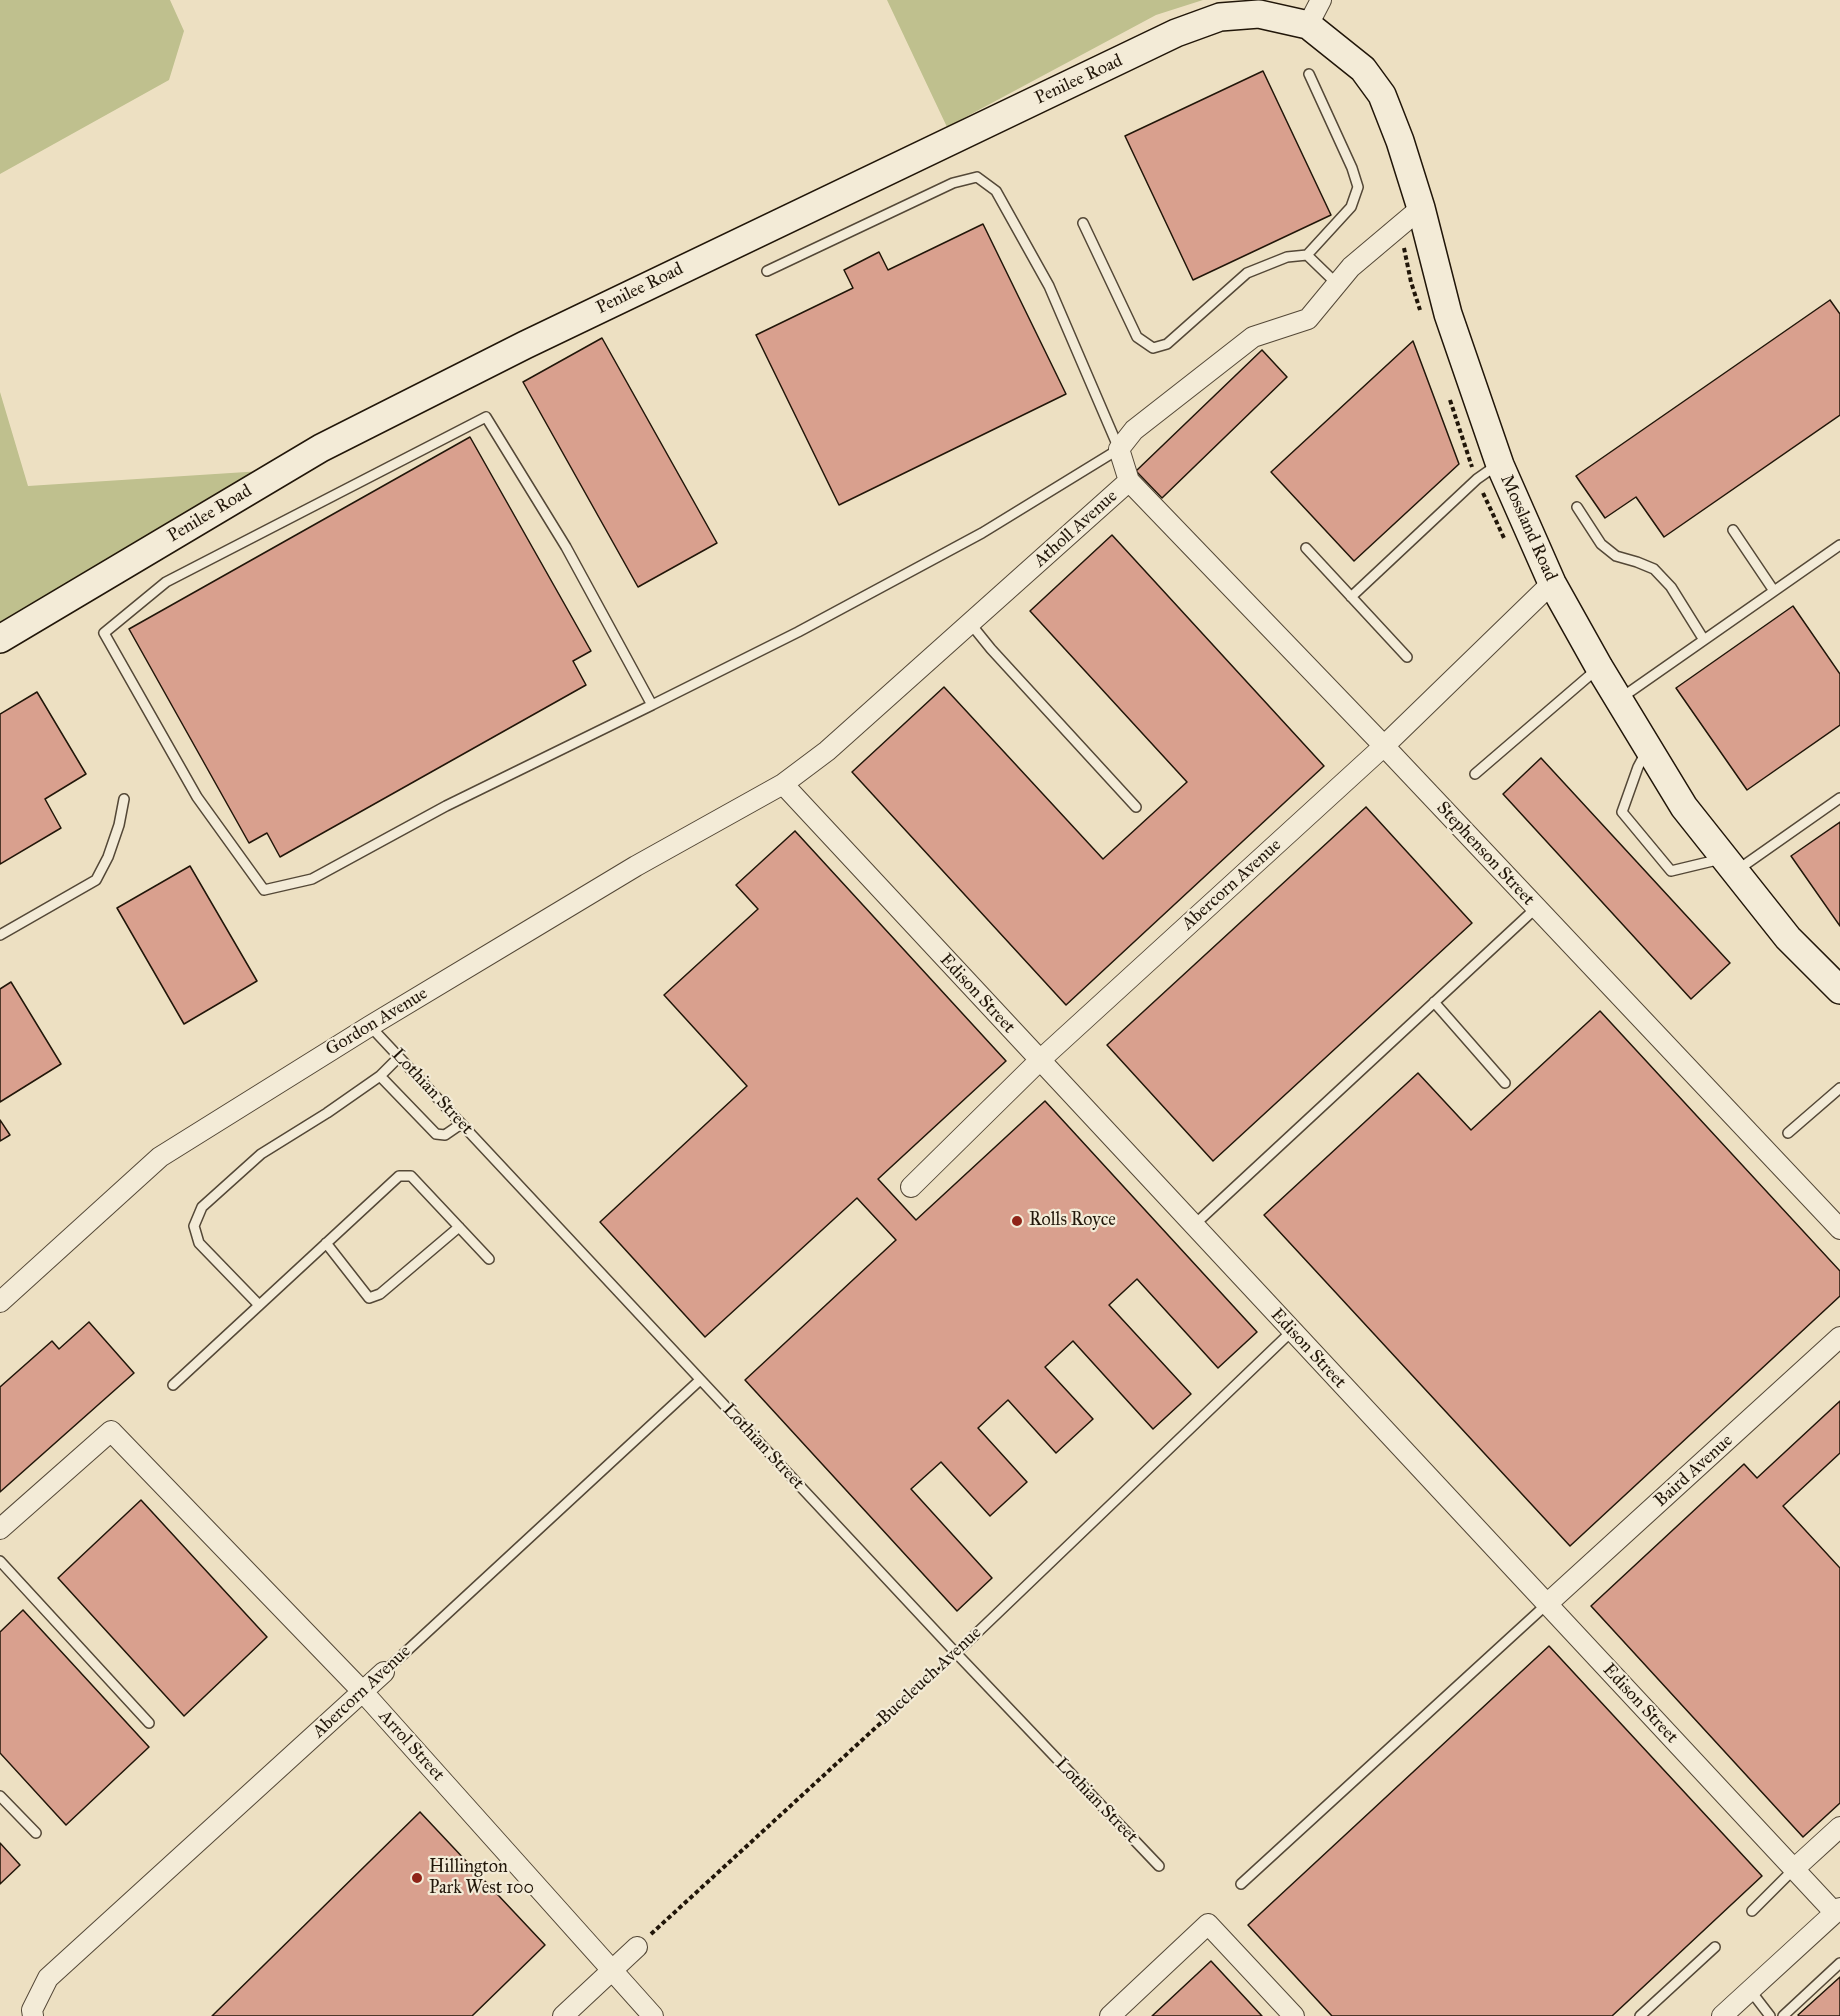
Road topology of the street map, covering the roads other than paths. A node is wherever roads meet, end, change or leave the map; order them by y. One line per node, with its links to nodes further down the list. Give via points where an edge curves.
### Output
1 (1321, 0): 2 (street)
2 (1308, 26): 4 (street, Mossland Road, via 1363,69 1382,95); 20 (street, Penilee Road, via 1259,14 1220,17 1176,33 525,345 321,448)
3 (1309, 74): 6 (lane, via 1358,187 1351,207)
4 (1421, 208): 8 (street, via 1351,267); 10 (street, Mossland Road, via 1448,314)
5 (1083, 224): 6 (lane, via 1137,337 1153,348 1167,344 1247,273 1287,257)
6 (1307, 255): 8 (lane)
7 (767, 271): 9 (lane, via 953,183 977,177 996,191 1049,286)
8 (1337, 284): 9 (street, via 1308,319 1252,337 1134,430)
9 (1119, 449): 11 (street, Atholl Avenue); 25 (lane, via 982,533)
10 (1499, 463): 16 (street, Mossland Road); 18 (lane)
11 (1129, 481): 19 (street, Atholl Avenue); 26 (street, Stephenson Street)
12 (1577, 507): 21 (lane, via 1601,544 1616,556 1654,569 1660,575)
13 (1733, 530): 17 (lane)
14 (1840, 545): 17 (lane)
15 (1306, 549): 18 (lane)
16 (1552, 583): 23 (street, Mossland Road); 26 (street, Abercorn Avenue)
17 (1774, 591): 21 (lane)
18 (1351, 597): 22 (lane)
19 (970, 623): 29 (street, Atholl Avenue, via 827,751); 32 (lane)
20 (0, 639)
21 (1704, 639): 24 (lane)
22 (1407, 657)
23 (1599, 667): 24 (street, Mossland Road); 28 (lane)
24 (1619, 700): 27 (street, Mossland Road)
25 (652, 705): 25 (lane, via 566,547 486,417 166,582 104,633 197,797 264,890 312,879 446,806)
26 (1384, 746): 34 (street, Stephenson Street); 40 (street, Abercorn Avenue)
27 (1648, 748): 33 (street, Mossland Road, via 1684,807); 33 (lane, via 1622,812 1671,871)
28 (1476, 774)
29 (783, 784): 38 (street, Gordon Avenue, via 636,866); 40 (street, Edison Street)
30 (1840, 798): 33 (lane)
31 (123, 799): 35 (lane, via 119,825 96,880)
32 (1136, 807)
33 (1729, 865): 36 (street, Mossland Road, via 1788,938)
34 (1536, 908): 37 (lane); 49 (street, Stephenson Street)
35 (0, 935)
36 (1840, 990)
37 (1434, 1002): 42 (lane); 47 (lane)
38 (370, 1026): 39 (lane, Lothian Street); 52 (street, Gordon Avenue, via 160,1157)
39 (399, 1057): 41 (lane); 44 (lane, Lothian Street)
40 (1039, 1061): 46 (street, Abercorn Avenue); 47 (street, Edison Street)
41 (380, 1076): 44 (lane, via 436,1134 445,1135); 53 (lane, via 261,1155 202,1207 194,1226 199,1243)
42 (1505, 1083)
43 (1840, 1088): 45 (lane)
44 (461, 1124): 56 (lane, Lothian Street)
45 (1788, 1133)
46 (911, 1187)
47 (1193, 1226): 54 (street, Edison Street)
48 (459, 1227): 50 (lane, via 411,1176 399,1176); 50 (lane, via 380,1294 369,1298); 51 (lane)
49 (1840, 1229)
50 (326, 1243): 53 (lane)
51 (489, 1259)
52 (0, 1302)
53 (259, 1305): 57 (lane)
54 (1292, 1331): 60 (street, Edison Street); 61 (lane, Buccleuch Avenue)
55 (1840, 1337): 60 (street, Baird Avenue)
56 (700, 1380): 61 (lane, Lothian Street); 62 (lane, Abercorn Avenue)
57 (173, 1385)
58 (0, 1529): 63 (street, Arrol Street, via 111,1431)
59 (0, 1561): 64 (lane)
60 (1547, 1604): 69 (street, Edison Street); 70 (lane)
61 (956, 1653): 68 (lane, Lothian Street)
62 (384, 1672): 63 (street, Abercorn Avenue)
63 (363, 1692): 76 (street, Arrol Street); 78 (street, Abercorn Avenue, via 48,1978)
64 (149, 1723)
65 (0, 1796): 67 (lane)
66 (1840, 1827): 69 (street)
67 (36, 1833)
68 (1159, 1866)
69 (1794, 1869): 71 (lane); 72 (street, Edison Street)
70 (1241, 1884)
71 (1752, 1911)
72 (1837, 1911): 77 (street)
73 (637, 1947): 76 (street)
74 (1714, 1947): 83 (lane)
75 (1840, 1963): 86 (lane)
76 (611, 1970): 79 (street); 80 (street, Arrol Street)
77 (1750, 1990): 84 (street); 85 (lane)
78 (33, 2013)
79 (563, 2016)
80 (653, 2016)
81 (1110, 2016): 82 (street, via 1208,1924)
82 (1294, 2016)
83 (1640, 2016)
84 (1722, 2016)
85 (1770, 2016)
86 (1783, 2016)

